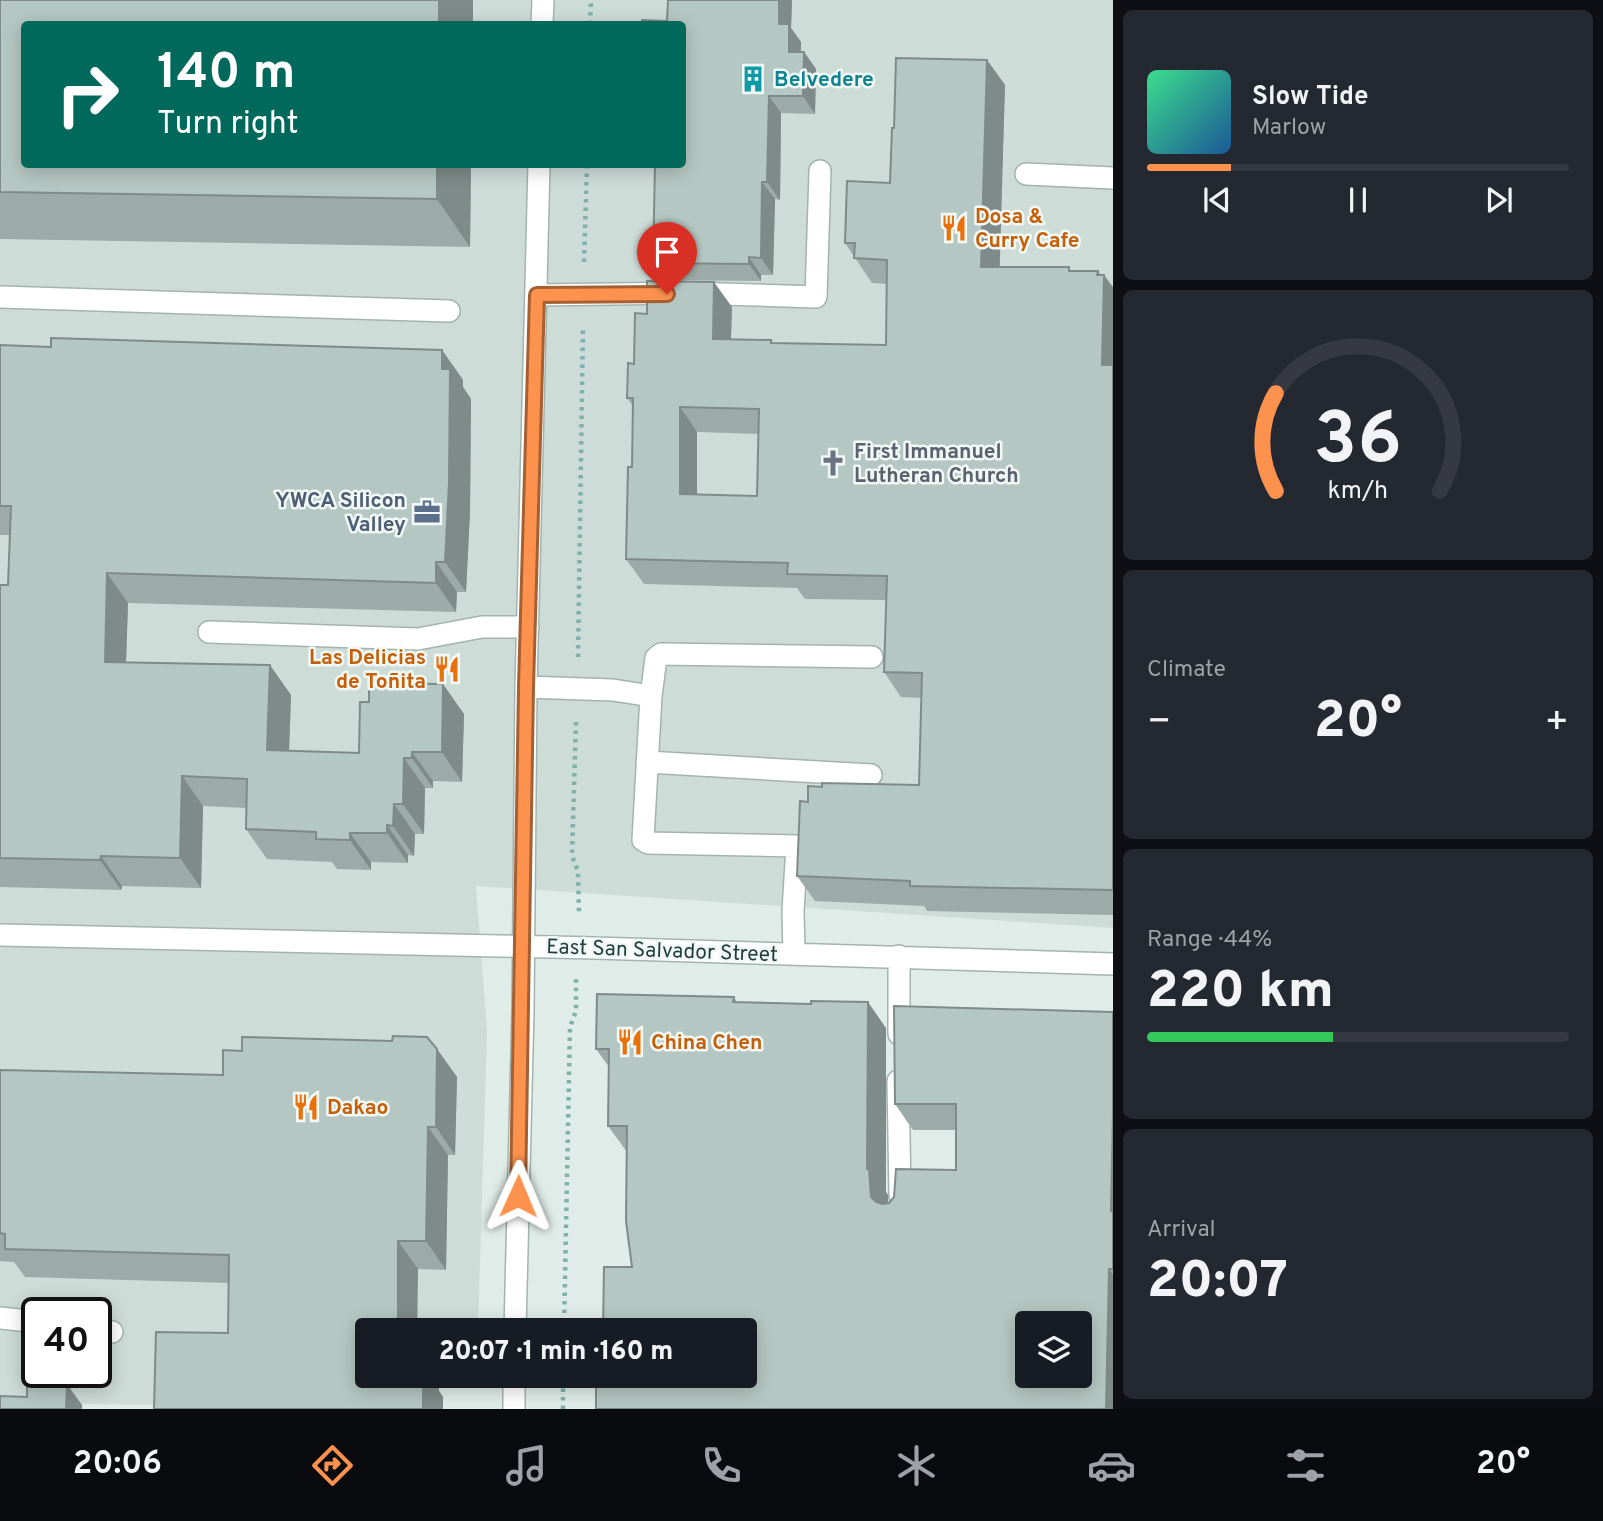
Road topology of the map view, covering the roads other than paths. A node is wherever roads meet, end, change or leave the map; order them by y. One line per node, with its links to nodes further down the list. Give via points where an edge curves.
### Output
1 (543, 0): 2 (street)
2 (542, 21)
3 (539, 168): 7 (street)
4 (820, 171): 7 (street, via 816,297)
5 (1026, 174): 6 (street)
6 (1113, 178)
7 (537, 295): 10 (street)
8 (0, 297): 9 (street)
9 (449, 311)
10 (528, 627): 11 (street, via 482,627 418,639); 13 (street)
11 (209, 632)
12 (872, 657): 14 (street, via 661,654 656,658)
13 (526, 687): 14 (street); 18 (street)
14 (651, 696): 15 (street)
15 (647, 762): 16 (street); 19 (street, via 643,840 648,843 797,846)
16 (871, 775)
17 (0, 935): 18 (street, East San Salvador Street)
18 (523, 947): 19 (street, East San Salvador Street); 24 (street)
19 (794, 954): 20 (street, East San Salvador Street)
20 (899, 956): 21 (street, East San Salvador Street); 22 (street)
21 (1113, 964)
22 (901, 1217)
23 (0, 1318): 25 (street)
24 (515, 1318)
25 (21, 1320)
26 (514, 1388): 27 (street)
27 (514, 1409)

